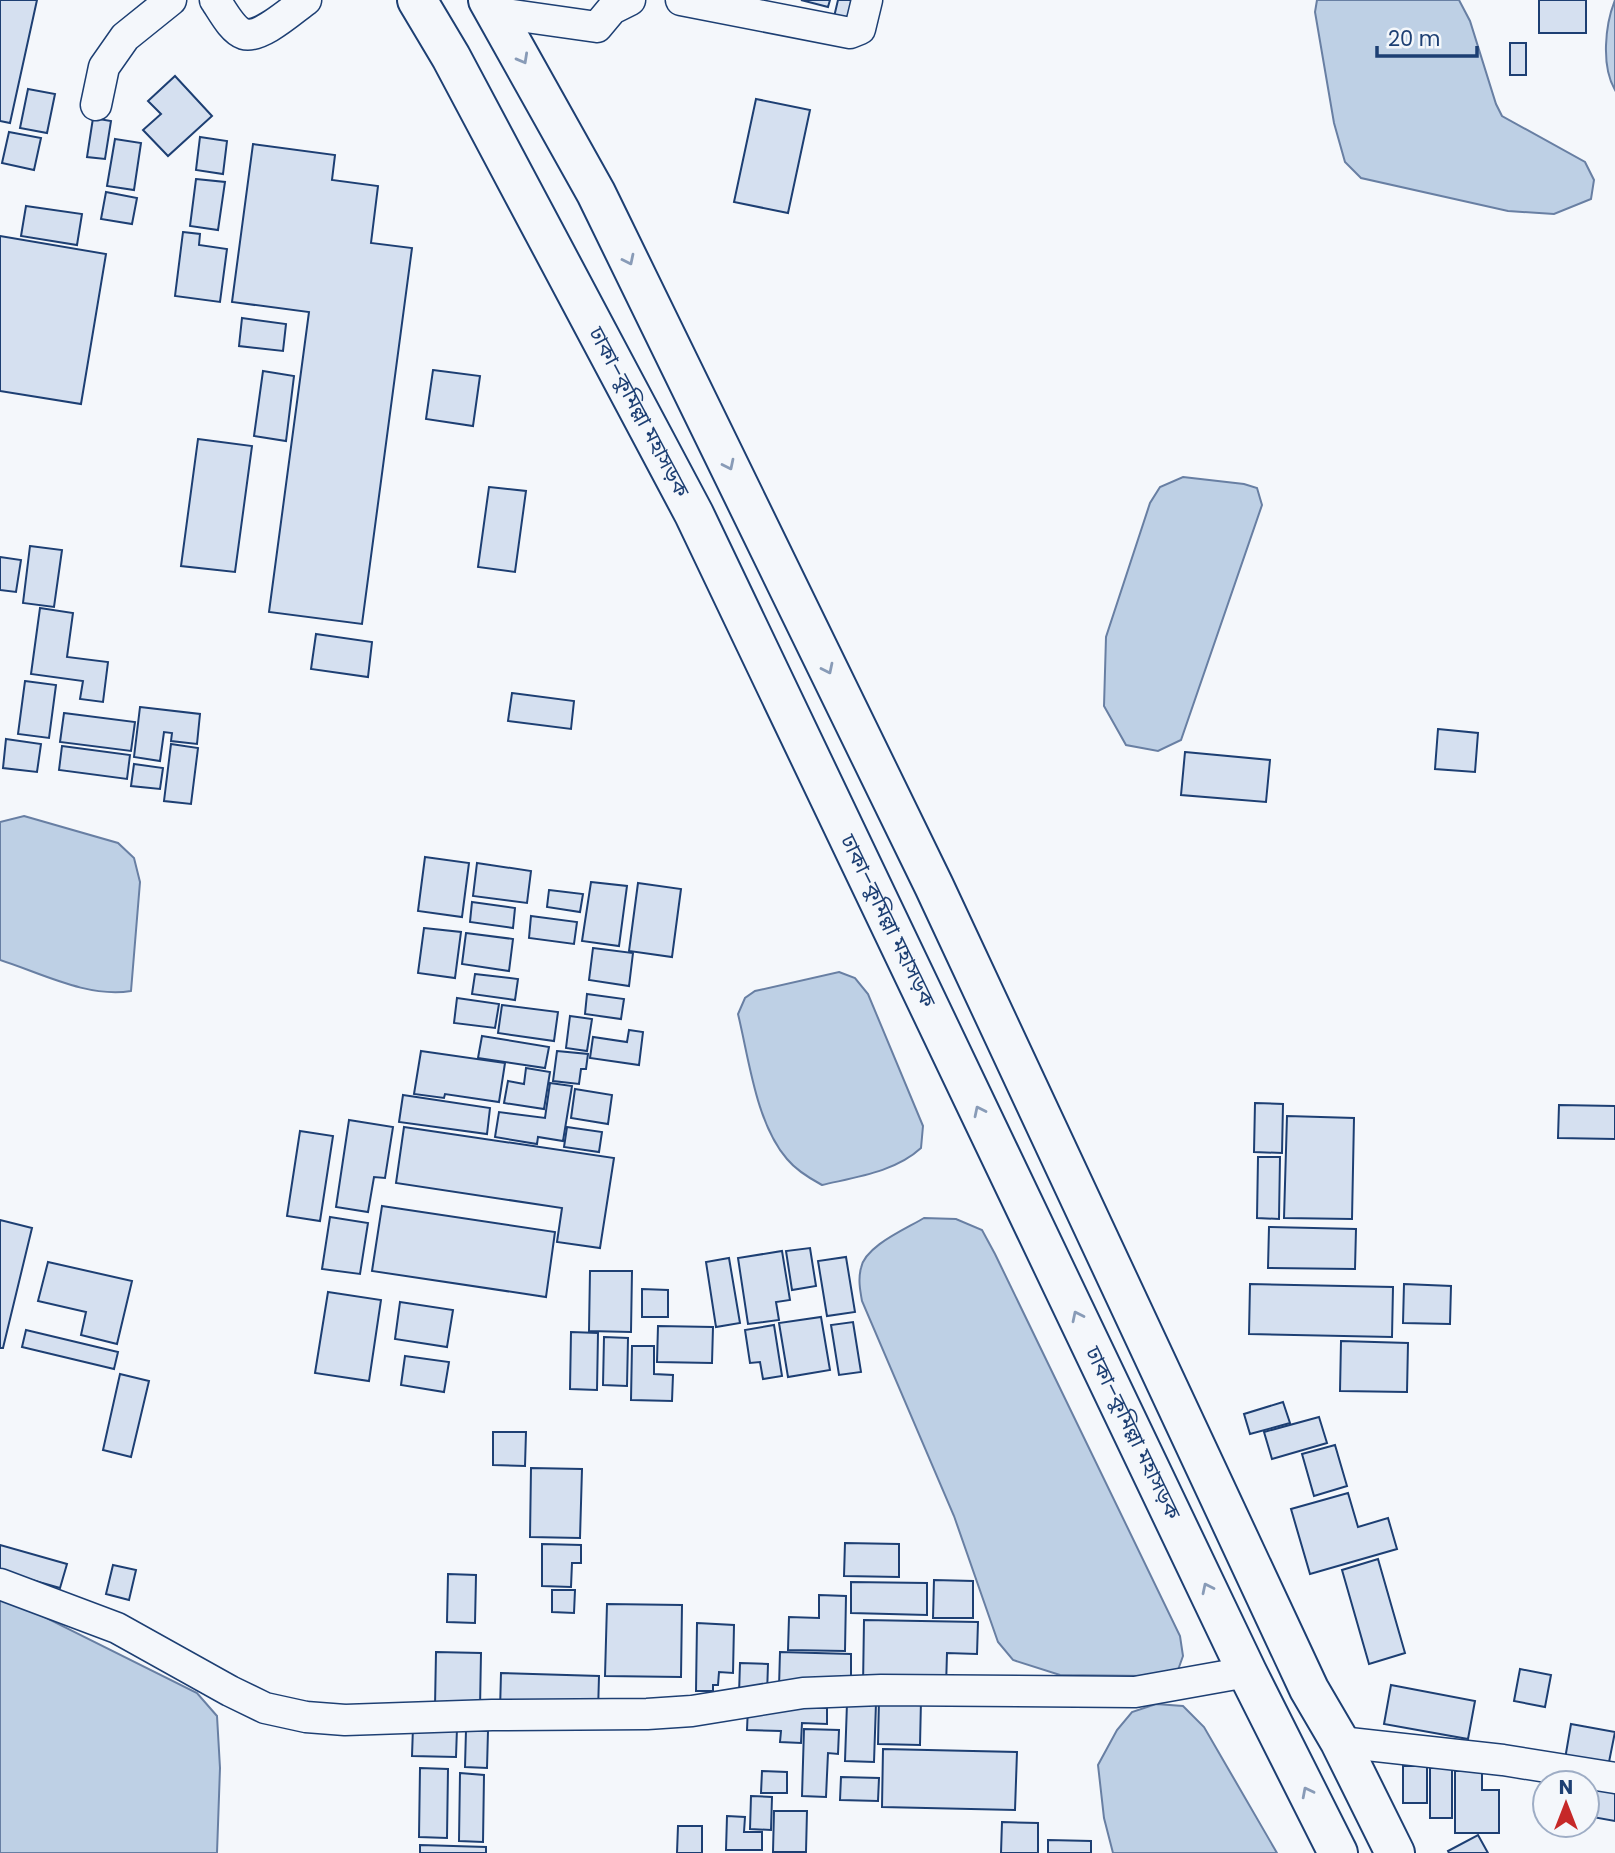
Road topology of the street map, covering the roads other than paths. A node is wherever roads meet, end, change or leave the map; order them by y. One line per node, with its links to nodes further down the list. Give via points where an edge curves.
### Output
1 (171, 0): 9 (street, via 125,37 104,67)
2 (215, 0): 3 (street, via 235,28 243,34 258,34)
3 (306, 0)
4 (417, 0): 11 (highway, ঢাকা–কুমিল্লা মহাসড়ক, one-way to 4, via 694,514 452,57)
5 (630, 0): 8 (street, via 612,9 597,27)
6 (681, 0): 7 (street, via 850,33 860,29)
7 (867, 0)
8 (493, 6): 12 (highway, one-way to 12, via 596,193 922,861 1308,1689)
9 (96, 105)
10 (0, 1584): 11 (street, via 117,1628 265,1708 345,1720 647,1714 803,1693 881,1690 1135,1692)
11 (1247, 1672): 14 (highway, ঢাকা–কুমিল্লা মহাসড়ক, one-way to 11)
12 (1340, 1742): 13 (street, via 1503,1759); 15 (highway)
13 (1615, 1778)
14 (1338, 1853)
15 (1395, 1853)

